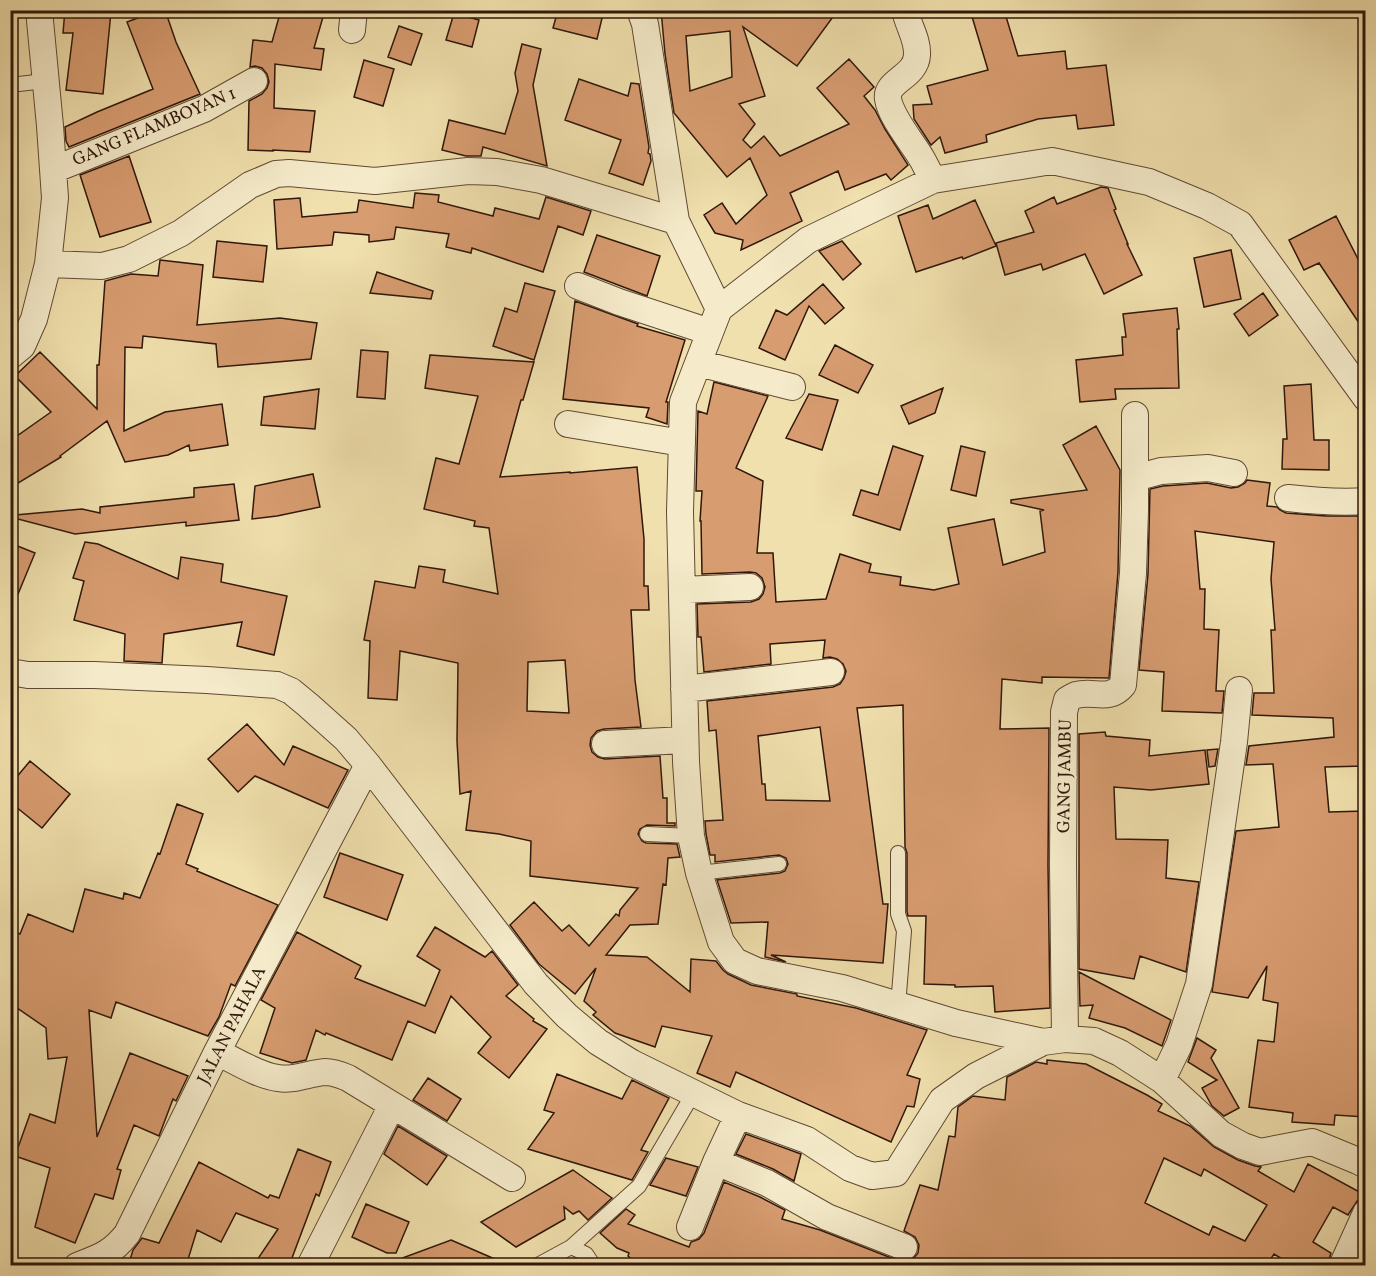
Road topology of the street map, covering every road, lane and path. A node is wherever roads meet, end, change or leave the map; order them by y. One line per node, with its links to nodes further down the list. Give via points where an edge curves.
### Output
1 (39, 10): 4 (street)
2 (640, 10): 9 (street)
3 (905, 10): 8 (street, via 917,57 908,74 889,90 888,99)
4 (45, 81): 6 (lane); 7 (street)
5 (255, 81): 7 (street, GANG FLAMBOYAN 1, via 204,109)
6 (10, 85)
7 (53, 170): 10 (street, via 55,198)
8 (933, 180): 12 (street, via 808,240); 16 (street, via 1052,161 1149,182 1207,206 1240,224)
9 (676, 221): 10 (street, via 541,180 497,172 468,171 375,181 289,173 250,185 181,233 129,259 102,266); 12 (street)
10 (48, 264): 13 (street, via 34,319 22,346)
11 (578, 286): 12 (street, via 619,302)
12 (714, 320): 14 (street)
13 (10, 356)
14 (698, 363): 15 (street); 19 (street, via 683,402)
15 (792, 387)
16 (1365, 398)
17 (1135, 415): 21 (street, GANG JAMBU)
18 (568, 424): 19 (street)
19 (682, 444): 25 (street)
20 (1234, 473): 21 (street, via 1208,468 1161,471)
21 (1135, 478): 39 (street, GANG JAMBU, via 1133,573 1123,685 1110,694 1077,695 1067,700 1064,712 1063,865)
22 (1288, 498): 23 (street)
23 (1365, 501)
24 (750, 587): 25 (street)
25 (682, 590): 28 (street)
26 (10, 672): 32 (street, via 277,685 308,705)
27 (831, 672): 28 (street)
28 (684, 689): 30 (street)
29 (1239, 690): 41 (street, via 1199,984 1179,1046)
30 (685, 740): 31 (street); 34 (street)
31 (605, 744)
32 (368, 765): 40 (street, JALAN PAHALA); 42 (street, via 536,984 567,1016 598,1042)
33 (647, 834): 34 (lane)
34 (691, 837): 37 (street)
35 (898, 853): 38 (lane, via 898,914 904,931)
36 (779, 864): 37 (lane)
37 (699, 873): 38 (street, via 721,942 735,962)
38 (898, 1006): 39 (street, via 956,1023)
39 (1054, 1040): 41 (street, via 1094,1041); 44 (street, via 976,1076 942,1100 896,1173 865,1174 807,1140)
40 (217, 1052): 43 (street, via 276,1078 338,1074); 52 (street, JALAN PAHALA, via 127,1234 102,1257)
41 (1162, 1080): 46 (street, via 1221,1134 1243,1146 1260,1152 1312,1142)
42 (693, 1094): 44 (street); 50 (lane, via 639,1186)
43 (392, 1105): 47 (street); 53 (street)
44 (738, 1115): 45 (street)
45 (716, 1162): 49 (street); 51 (street, via 767,1183 827,1217)
46 (1365, 1165)
47 (512, 1178)
48 (1365, 1213): 56 (street)
49 (690, 1227)
50 (571, 1247): 54 (lane); 55 (lane, via 586,1254)
51 (904, 1247)
52 (77, 1266)
53 (310, 1266)
54 (536, 1266)
55 (594, 1266)
56 (1342, 1266)

